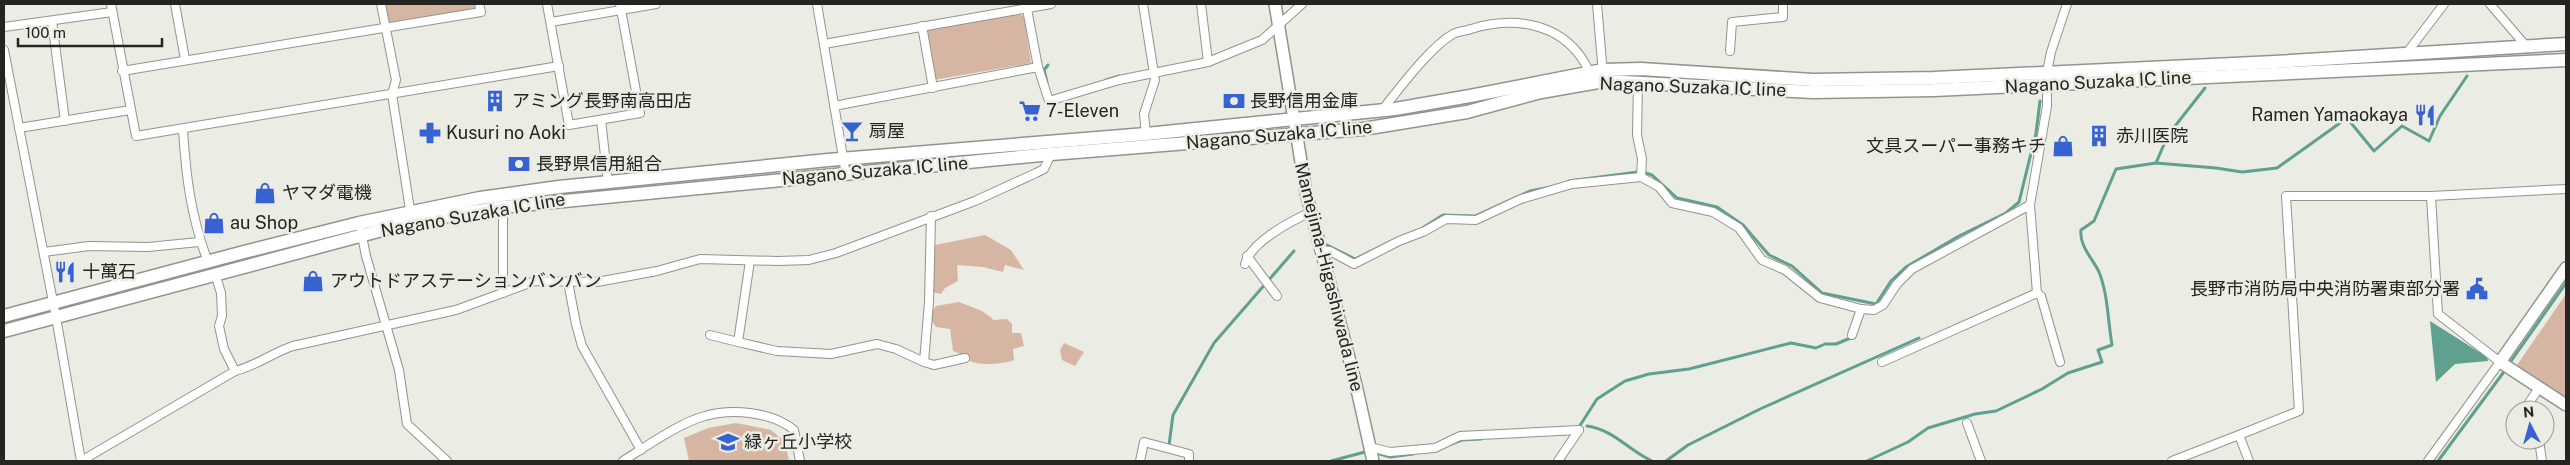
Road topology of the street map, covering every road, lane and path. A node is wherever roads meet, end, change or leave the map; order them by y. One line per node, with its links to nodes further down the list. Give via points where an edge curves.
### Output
1 (111, 4): 20 (street)
2 (176, 4): 33 (street)
3 (381, 4): 26 (street)
4 (480, 4): 26 (street, via 481,12)
5 (547, 4): 22 (street)
6 (656, 4): 18 (street)
7 (817, 4): 27 (street)
8 (1051, 4): 19 (street)
9 (1143, 4): 41 (street)
10 (1201, 4): 35 (street)
11 (1275, 4): 25 (main road, Mamejima-Higashiwada line)
12 (1302, 4): 25 (street)
13 (1597, 4): 42 (street)
14 (1783, 4): 31 (street, via 1783,17 1732,22)
15 (2067, 4): 40 (street)
16 (2444, 4): 32 (street)
17 (2490, 4): 29 (street)
18 (621, 7): 22 (street); 51 (street, via 640,113)
19 (1027, 9): 23 (street); 37 (street)
20 (112, 12): 21 (street); 38 (street)
21 (52, 21): 24 (street); 52 (street)
22 (550, 22): 36 (street)
23 (922, 26): 27 (street); 45 (street)
24 (4, 27)
25 (1278, 28): 35 (street, via 1262,40); 50 (main road, Mamejima-Higashiwada line)
26 (386, 29): 33 (street); 46 (street, via 396,80)
27 (824, 44): 47 (street)
28 (2566, 44): 29 (main road, Nagano Suzaka IC line)
29 (2526, 46): 32 (main road, Nagano Suzaka IC line)
30 (4, 50): 53 (street)
31 (1730, 51)
32 (2406, 54): 40 (main road, Nagano Suzaka IC line)
33 (185, 59): 38 (street)
34 (2566, 60): 44 (main road, Nagano Suzaka IC line)
35 (1208, 62): 41 (street)
36 (559, 66): 46 (street); 51 (street, via 569,126)
37 (1038, 68): 41 (street, via 1049,101 1119,80); 45 (street)
38 (122, 71): 48 (street)
39 (1589, 72): 42 (main road, Nagano Suzaka IC line); 49 (main road, Nagano Suzaka IC line); 49 (street, via 1570,44 1535,24 1490,23 1454,34 1406,79)
40 (2047, 72): 42 (main road, Nagano Suzaka IC line, via 1813,80 1641,69); 44 (street)
41 (1154, 74): 55 (street, via 1154,90 1144,114)
42 (1603, 75): 43 (main road, Nagano Suzaka IC line); 56 (main road, Nagano Suzaka IC line, via 1467,112 1403,124)
43 (1638, 81): 44 (main road, Nagano Suzaka IC line, via 1813,92); 60 (street, via 1637,135 1642,159)
44 (2048, 86): 64 (street, via 2048,106)
45 (933, 88): 47 (street)
46 (392, 94): 54 (street); 68 (street)
47 (834, 106): 58 (street)
48 (130, 110): 52 (street); 54 (street, via 136,136)
49 (1382, 110): 50 (main road, Nagano Suzaka IC line)
50 (1293, 118): 55 (main road, Nagano Suzaka IC line); 56 (main road, Mamejima-Higashiwada line)
51 (601, 120): 61 (street)
52 (66, 121): 53 (street)
53 (19, 128): 72 (street)
54 (183, 130): 70 (street, via 187,188)
55 (1146, 134): 58 (main road, Nagano Suzaka IC line)
56 (1295, 134): 57 (main road, Nagano Suzaka IC line); 66 (main road, Mamejima-Higashiwada line)
57 (1051, 154): 59 (main road, Nagano Suzaka IC line); 67 (street, via 1044,169 975,201)
58 (844, 158): 59 (street); 61 (main road, Nagano Suzaka IC line)
59 (846, 175): 65 (main road, Nagano Suzaka IC line)
60 (1641, 177): 71 (street, via 1572,184 1521,198 1476,220 1446,219 1354,264 1330,251); 84 (street, via 1659,187 1672,202 1713,212 1738,228 1762,260 1785,270 1820,298)
61 (608, 182): 68 (main road, Nagano Suzaka IC line, via 480,198)
62 (2566, 189): 63 (street)
63 (2431, 196): 96 (street, via 2438,314); 102 (street, via 2286,196 2299,411)
64 (2030, 205): 81 (street); 84 (street, via 1912,269 1883,305 1874,310)
65 (503, 207): 68 (main road, Nagano Suzaka IC line); 80 (street)
66 (1311, 212): 71 (main road, Mamejima-Higashiwada line); 73 (street, via 1290,221)
67 (931, 216): 74 (street, via 836,253 809,260); 93 (street)
68 (411, 217): 69 (main road, Nagano Suzaka IC line)
69 (360, 229): 75 (main road, Nagano Suzaka IC line); 78 (main road, Nagano Suzaka IC line); 87 (street)
70 (199, 242): 72 (street, via 148,247 89,246); 75 (street)
71 (1319, 250): 103 (main road, Mamejima-Higashiwada line)
72 (44, 252): 83 (street)
73 (1247, 256): 76 (street); 82 (street)
74 (750, 261): 79 (street, via 700,259 597,282); 91 (street)
75 (208, 262): 83 (main road, Nagano Suzaka IC line)
76 (1245, 264)
77 (2566, 268): 96 (main road)
78 (215, 273): 86 (main road, Nagano Suzaka IC line); 97 (street, via 220,293 222,342)
79 (568, 282): 80 (street, via 535,282); 104 (street, via 582,346)
80 (503, 293): 87 (street, via 456,310)
81 (2037, 293): 94 (street); 95 (street, via 2041,296)
82 (1276, 296)
83 (53, 303): 85 (main road, Nagano Suzaka IC line); 86 (street)
84 (1861, 309): 90 (street)
85 (4, 316)
86 (56, 317): 88 (main road, Nagano Suzaka IC line); 97 (street, via 81,461)
87 (386, 326): 97 (street, via 293,346); 105 (street, via 399,370 408,424)
88 (4, 331)
89 (710, 335): 91 (street)
90 (1852, 335)
91 (738, 342): 93 (street, via 777,351 830,354 876,344 896,348)
92 (965, 358): 93 (street, via 934,364)
93 (924, 362)
94 (1882, 362)
95 (2060, 362)
96 (2505, 365): 98 (main road); 115 (street)
97 (235, 371)
98 (2539, 388): 99 (street); 100 (main road)
99 (2531, 400)
100 (2566, 405)
101 (1967, 422): 112 (street)
102 (2239, 435): 113 (street); 114 (street)
103 (1370, 447): 110 (main road, Mamejima-Higashiwada line); 111 (street, via 1390,452 1435,448 1460,436 1579,430)
104 (641, 450): 106 (street); 107 (street, via 703,416 728,413 762,415 784,421 794,430)
105 (447, 461)
106 (623, 461)
107 (800, 461)
108 (1140, 461): 109 (street, via 1144,442 1189,454)
109 (1189, 461)
110 (1373, 461)
111 (1558, 461)
112 (1981, 461)
113 (2172, 461)
114 (2249, 461)
115 (2428, 461)

